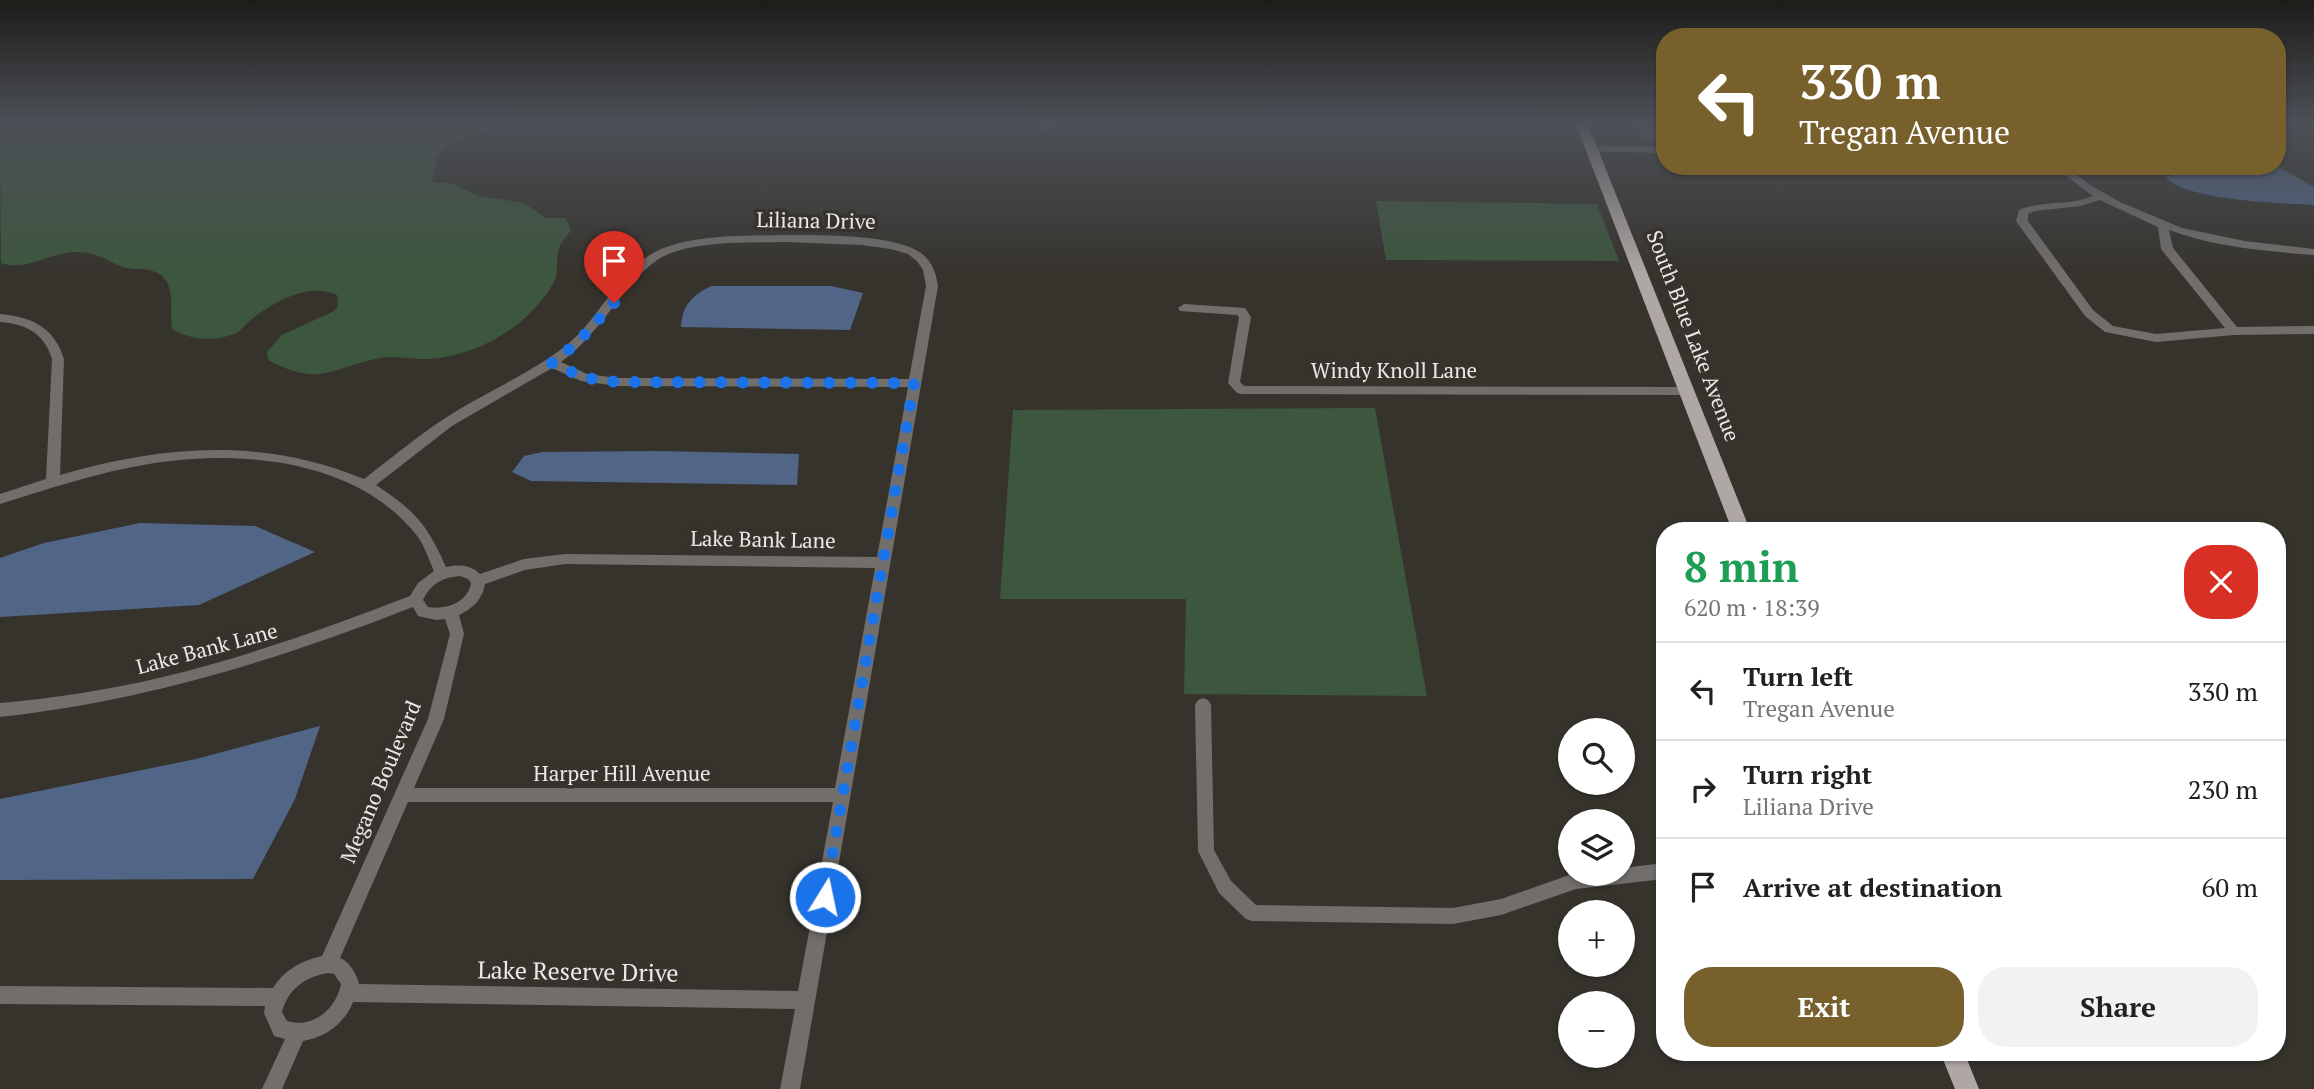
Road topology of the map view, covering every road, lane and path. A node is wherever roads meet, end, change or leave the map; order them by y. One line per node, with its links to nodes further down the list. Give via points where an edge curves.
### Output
1 (1601, 173): 12 (main road, South Blue Lake Avenue)
2 (2070, 175): 3 (street)
3 (2099, 197): 4 (street); 9 (street, via 2085,205 2033,207 2023,212 2022,221 2089,313 2109,329 2130,335 2156,338)
4 (2163, 227): 5 (street, via 2258,248); 9 (street, via 2167,249)
5 (2314, 252)
6 (1184, 308): 12 (street, Windy Knoll Lane, via 1241,311 1245,317 1234,383 1241,390)
7 (0, 317): 13 (street, via 36,327 54,341 58,359)
8 (2314, 330): 9 (street)
9 (2234, 331)
10 (552, 363): 11 (street, via 585,378 617,382); 11 (street, Liliana Drive, via 599,321 638,270 682,245 722,240 868,241 914,253 931,272); 14 (street, Liliana Drive, via 460,415)
11 (914, 383): 17 (street, Liliana Drive)
12 (1688, 391): 16 (main road, South Blue Lake Avenue)
13 (53, 481): 14 (street, via 171,456 252,454 296,461); 15 (street)
14 (366, 485): 18 (street, via 392,501 420,530)
15 (0, 499)
16 (1738, 522)
17 (882, 563): 19 (street, Lake Bank Lane, via 565,559 524,565); 25 (street, Liliana Drive)
18 (442, 573): 19 (street, via 461,570); 20 (street, via 424,584)
19 (478, 581): 21 (street, via 470,602)
20 (416, 600): 21 (street, via 423,612 431,615); 23 (street, Lake Bank Lane, via 299,646 186,679)
21 (452, 613): 24 (street, Megano Boulevard, via 457,634 436,719)
22 (1203, 705): 26 (street, via 1206,851 1225,887 1252,913 1452,916 1501,907 1576,881)
23 (0, 710)
24 (401, 795): 25 (street, Harper Hill Avenue); 27 (street, Megano Boulevard)
25 (843, 795): 31 (street, Liliana Drive)
26 (1656, 872)
27 (328, 964): 28 (street, via 346,972); 30 (street, via 302,971)
28 (349, 993): 31 (street, Lake Reserve Drive); 32 (street, via 325,1024)
29 (0, 995): 30 (street)
30 (277, 997): 32 (street, via 275,1023 281,1030)
31 (806, 1000): 35 (street, Liliana Drive)
32 (297, 1033): 34 (street)
33 (1956, 1061): 36 (main road)
34 (272, 1089)
35 (790, 1089)
36 (1967, 1089)

